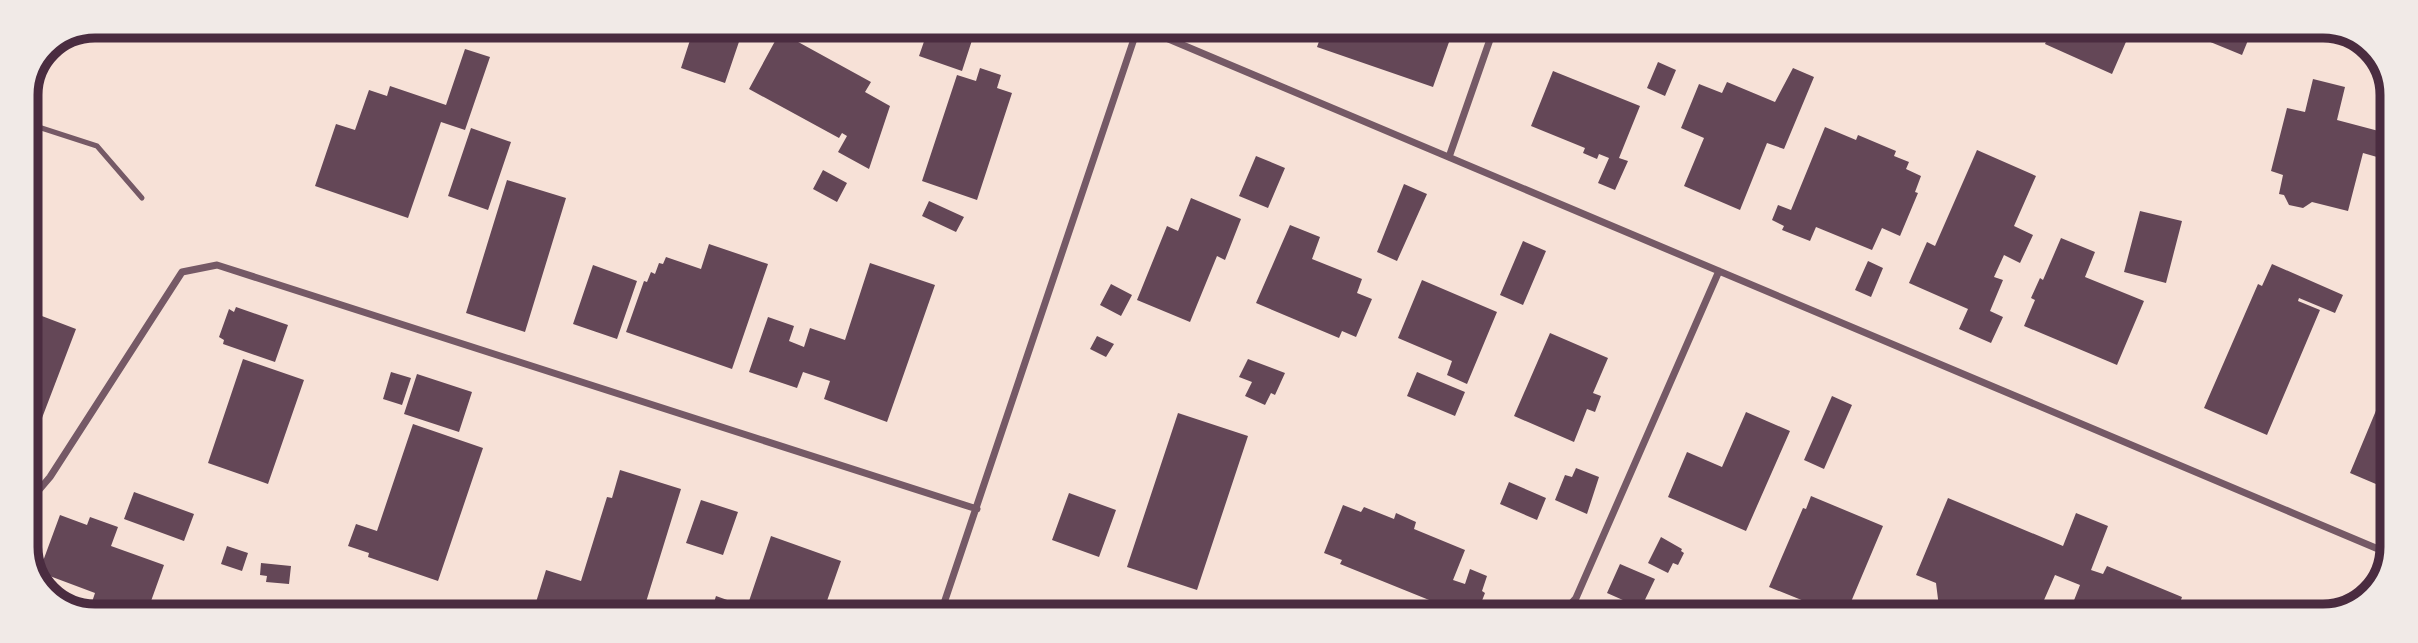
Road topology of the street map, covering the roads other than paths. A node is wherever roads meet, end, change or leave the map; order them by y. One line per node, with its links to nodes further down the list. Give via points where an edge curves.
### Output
1 (1135, 38): 9 (street)
2 (1165, 38): 5 (street)
3 (1491, 38): 5 (street)
4 (38, 127): 6 (lane, via 97,146)
5 (1449, 158): 7 (street)
6 (142, 198)
7 (1719, 271): 10 (street); 12 (street)
8 (39, 490): 9 (street, via 182,272 217,265)
9 (976, 509): 11 (street)
10 (2380, 550)
11 (944, 604)
12 (1571, 604)

